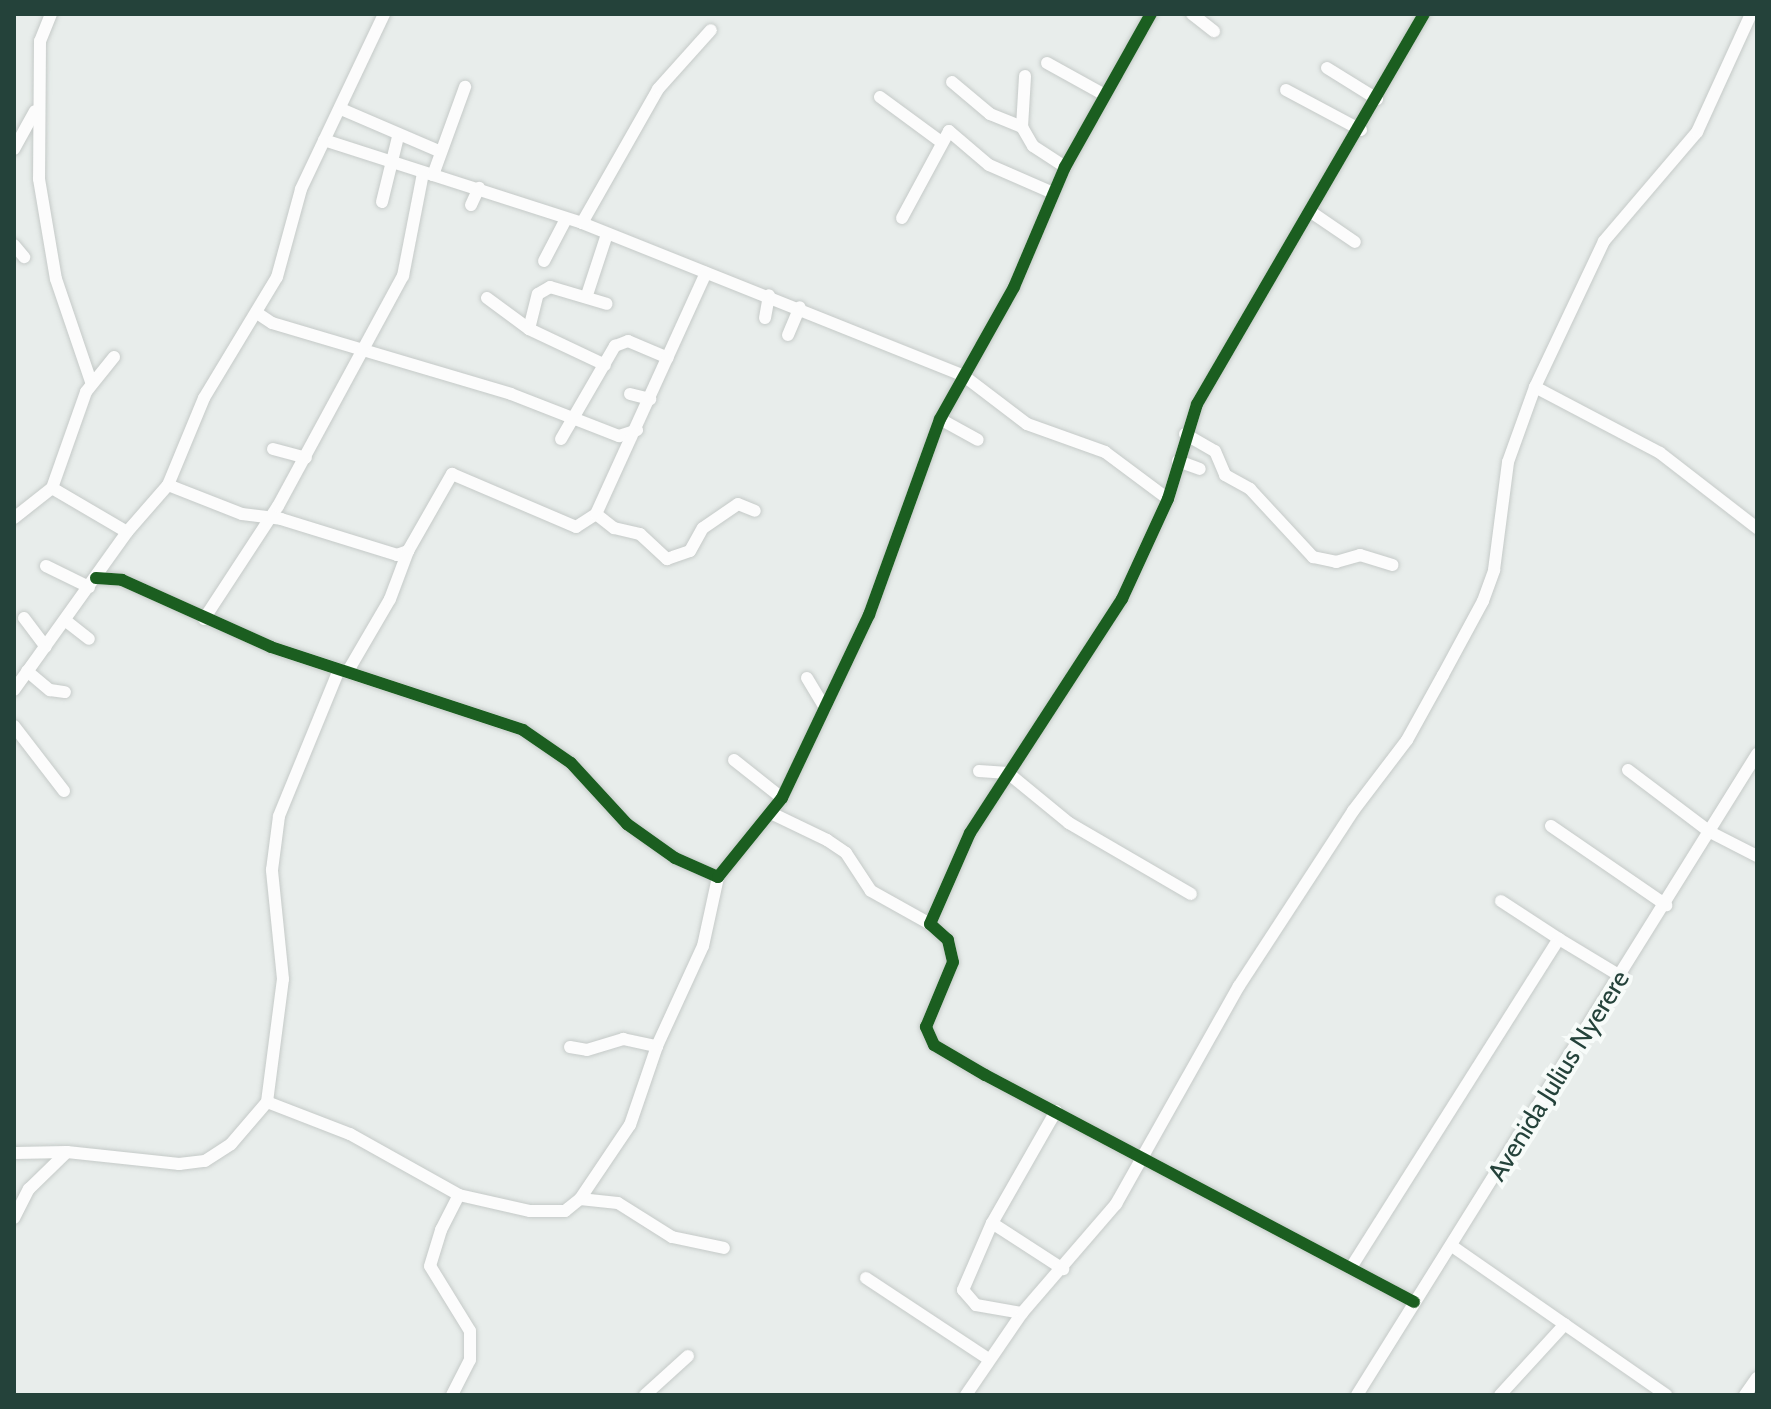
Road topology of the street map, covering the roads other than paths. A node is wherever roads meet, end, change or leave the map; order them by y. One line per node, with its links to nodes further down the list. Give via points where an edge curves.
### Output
1 (51, 14): 18 (street, via 40,41)
2 (384, 14): 19 (street)
3 (1151, 14): 15 (street)
4 (1192, 14): 8 (street)
5 (1424, 14): 17 (street)
6 (1751, 14): 59 (street, via 1697,132 1604,241)
7 (711, 30): 37 (street, via 658,89)
8 (1214, 31)
9 (1047, 63): 15 (street)
10 (1327, 68): 17 (street)
11 (1025, 76): 20 (street)
12 (952, 82): 20 (street, via 990,114)
13 (465, 87): 26 (street)
14 (1286, 90): 21 (street)
15 (1105, 95): 28 (street)
16 (880, 97): 24 (street)
17 (1377, 99): 21 (street)
18 (37, 108): 25 (street); 58 (street, via 39,179 56,279)
19 (341, 109): 22 (street); 23 (street)
20 (1022, 127): 28 (street, via 1033,146)
21 (1361, 130): 34 (street)
22 (398, 137): 26 (street); 27 (street)
23 (324, 140): 27 (street); 49 (street, via 301,189 277,277)
24 (940, 141): 31 (street, via 945,132 953,131 989,165); 35 (street)
25 (14, 149)
26 (439, 151): 29 (street)
27 (391, 163): 29 (street); 32 (street)
28 (1065, 167): 31 (street)
29 (428, 174): 30 (street); 53 (street, via 403,276)
30 (479, 188): 33 (street); 36 (street)
31 (1053, 193): 57 (street, via 1014,287)
32 (382, 202)
33 (471, 205)
34 (1311, 212): 39 (street); 65 (street, via 1219,365)
35 (902, 218)
36 (566, 219): 37 (street); 42 (street)
37 (582, 223): 38 (street)
38 (607, 234): 43 (street); 44 (street)
39 (1355, 242)
40 (14, 245): 41 (street)
41 (24, 257)
42 (544, 261)
43 (706, 273): 45 (street); 55 (street)
44 (587, 295): 47 (street); 51 (street, via 556,286 544,290)
45 (769, 295): 48 (street); 50 (street)
46 (487, 298): 51 (street)
47 (607, 304)
48 (800, 307): 52 (street); 57 (street)
49 (257, 313): 53 (street, via 272,323); 74 (street, via 204,398)
50 (765, 318)
51 (529, 329): 56 (street)
52 (788, 335)
53 (367, 345): 62 (street, via 378,354); 71 (street)
54 (114, 357): 58 (street)
55 (668, 358): 56 (street, via 628,341 615,346); 61 (street)
56 (605, 365): 62 (street)
57 (964, 376): 63 (street); 76 (street, via 1027,424 1105,452)
58 (91, 382): 75 (street)
59 (1535, 387): 81 (street, via 1660,453); 125 (street, via 1508,462 1494,570 1483,601 1407,740 1353,811 1239,986)
60 (630, 394): 61 (street)
61 (650, 399): 64 (street)
62 (575, 418): 66 (street); 67 (street)
63 (940, 419): 68 (street); 99 (street, via 869,615)
64 (637, 430): 66 (street); 70 (street)
65 (1185, 434): 72 (street); 85 (street, via 1215,451 1225,475 1250,489 1313,557 1328,562 1360,555)
66 (619, 436): 70 (street)
67 (561, 439)
68 (978, 440)
69 (273, 449): 71 (street)
70 (626, 451): 78 (street)
71 (306, 458): 80 (street)
72 (1178, 461): 73 (street); 76 (street)
73 (1200, 469)
74 (168, 485): 80 (street, via 234,511); 82 (street)
75 (52, 488): 79 (street); 82 (street)
76 (1168, 499): 105 (street, via 1122,599)
77 (755, 511): 78 (street, via 738,504 703,528 690,551 667,559 640,534 614,528)
78 (596, 514): 83 (street, via 576,527 452,474)
79 (14, 518)
80 (269, 518): 83 (street, via 390,553); 90 (street)
81 (1757, 528)
82 (127, 532): 84 (street)
83 (408, 551): 94 (street, via 390,599)
84 (110, 558): 87 (street); 88 (street)
85 (1393, 565)
86 (46, 566): 88 (street)
87 (122, 580): 88 (street); 90 (street)
88 (93, 583): 91 (street)
89 (24, 618): 93 (street)
90 (204, 619): 94 (street)
91 (66, 621): 92 (street); 93 (street)
92 (89, 639)
93 (46, 647): 95 (street)
94 (343, 670): 112 (street, via 523,730 571,763 627,824 655,845); 121 (street, via 279,816 272,870 283,979)
95 (27, 671): 97 (street); 98 (street, via 50,690)
96 (807, 678): 99 (street)
97 (14, 690)
98 (65, 692)
99 (825, 708): 107 (street)
100 (14, 726): 106 (street)
101 (1757, 754): 110 (street, Avenida Julius Nyerere)
102 (734, 760): 107 (street)
103 (1628, 770): 110 (street)
104 (979, 771): 105 (street)
105 (1008, 773): 113 (street, via 1069,823); 116 (street, via 970,833)
106 (64, 791)
107 (782, 798): 108 (street)
108 (773, 814): 112 (street); 116 (street, via 846,853 871,891)
109 (1551, 826): 115 (street)
110 (1710, 832): 111 (street); 115 (street, Avenida Julius Nyerere)
111 (1757, 856)
112 (718, 877): 119 (street, via 698,960)
113 (1191, 894)
114 (1501, 901): 117 (street)
115 (1666, 905): 118 (street, Avenida Julius Nyerere)
116 (930, 924): 122 (street, via 948,940 953,962 926,1027 929,1040)
117 (1559, 939): 118 (street); 134 (street)
118 (1622, 977): 132 (street, Avenida Julius Nyerere)
119 (657, 1046): 120 (street, via 623,1039 587,1050); 126 (street, via 630,1125)
120 (570, 1047)
121 (267, 1102): 123 (street, via 231,1144 205,1161 179,1164); 127 (street, via 350,1134)
122 (1056, 1111): 125 (street); 131 (street)
123 (67, 1152): 124 (street); 130 (street, via 36,1179)
124 (14, 1153)
125 (1146, 1158): 134 (street); 135 (street, via 1090,1240)
126 (591, 1185): 128 (street); 129 (street)
127 (459, 1195): 129 (street, via 553,1213); 144 (street, via 430,1266 470,1331 470,1360)
128 (598, 1198): 129 (street); 133 (street, via 629,1208 672,1237)
129 (580, 1199)
130 (14, 1218)
131 (992, 1223): 135 (street); 138 (street, via 963,1282 965,1297 976,1305)
132 (1452, 1246): 137 (street, Avenida Julius Nyerere); 139 (street)
133 (724, 1248)
134 (1352, 1266): 137 (street)
135 (1063, 1269): 138 (street)
136 (866, 1278): 141 (street)
137 (1414, 1302): 147 (street, Avenida Julius Nyerere)
138 (1022, 1313): 141 (street)
139 (1565, 1324): 143 (street); 148 (street)
140 (688, 1356): 145 (street)
141 (987, 1358): 146 (street)
142 (1757, 1378): 150 (street)
143 (1645, 1390): 149 (street)
144 (454, 1394)
145 (645, 1395)
146 (966, 1395)
147 (1357, 1395)
148 (1500, 1395)
149 (1666, 1395)
150 (1745, 1395)

